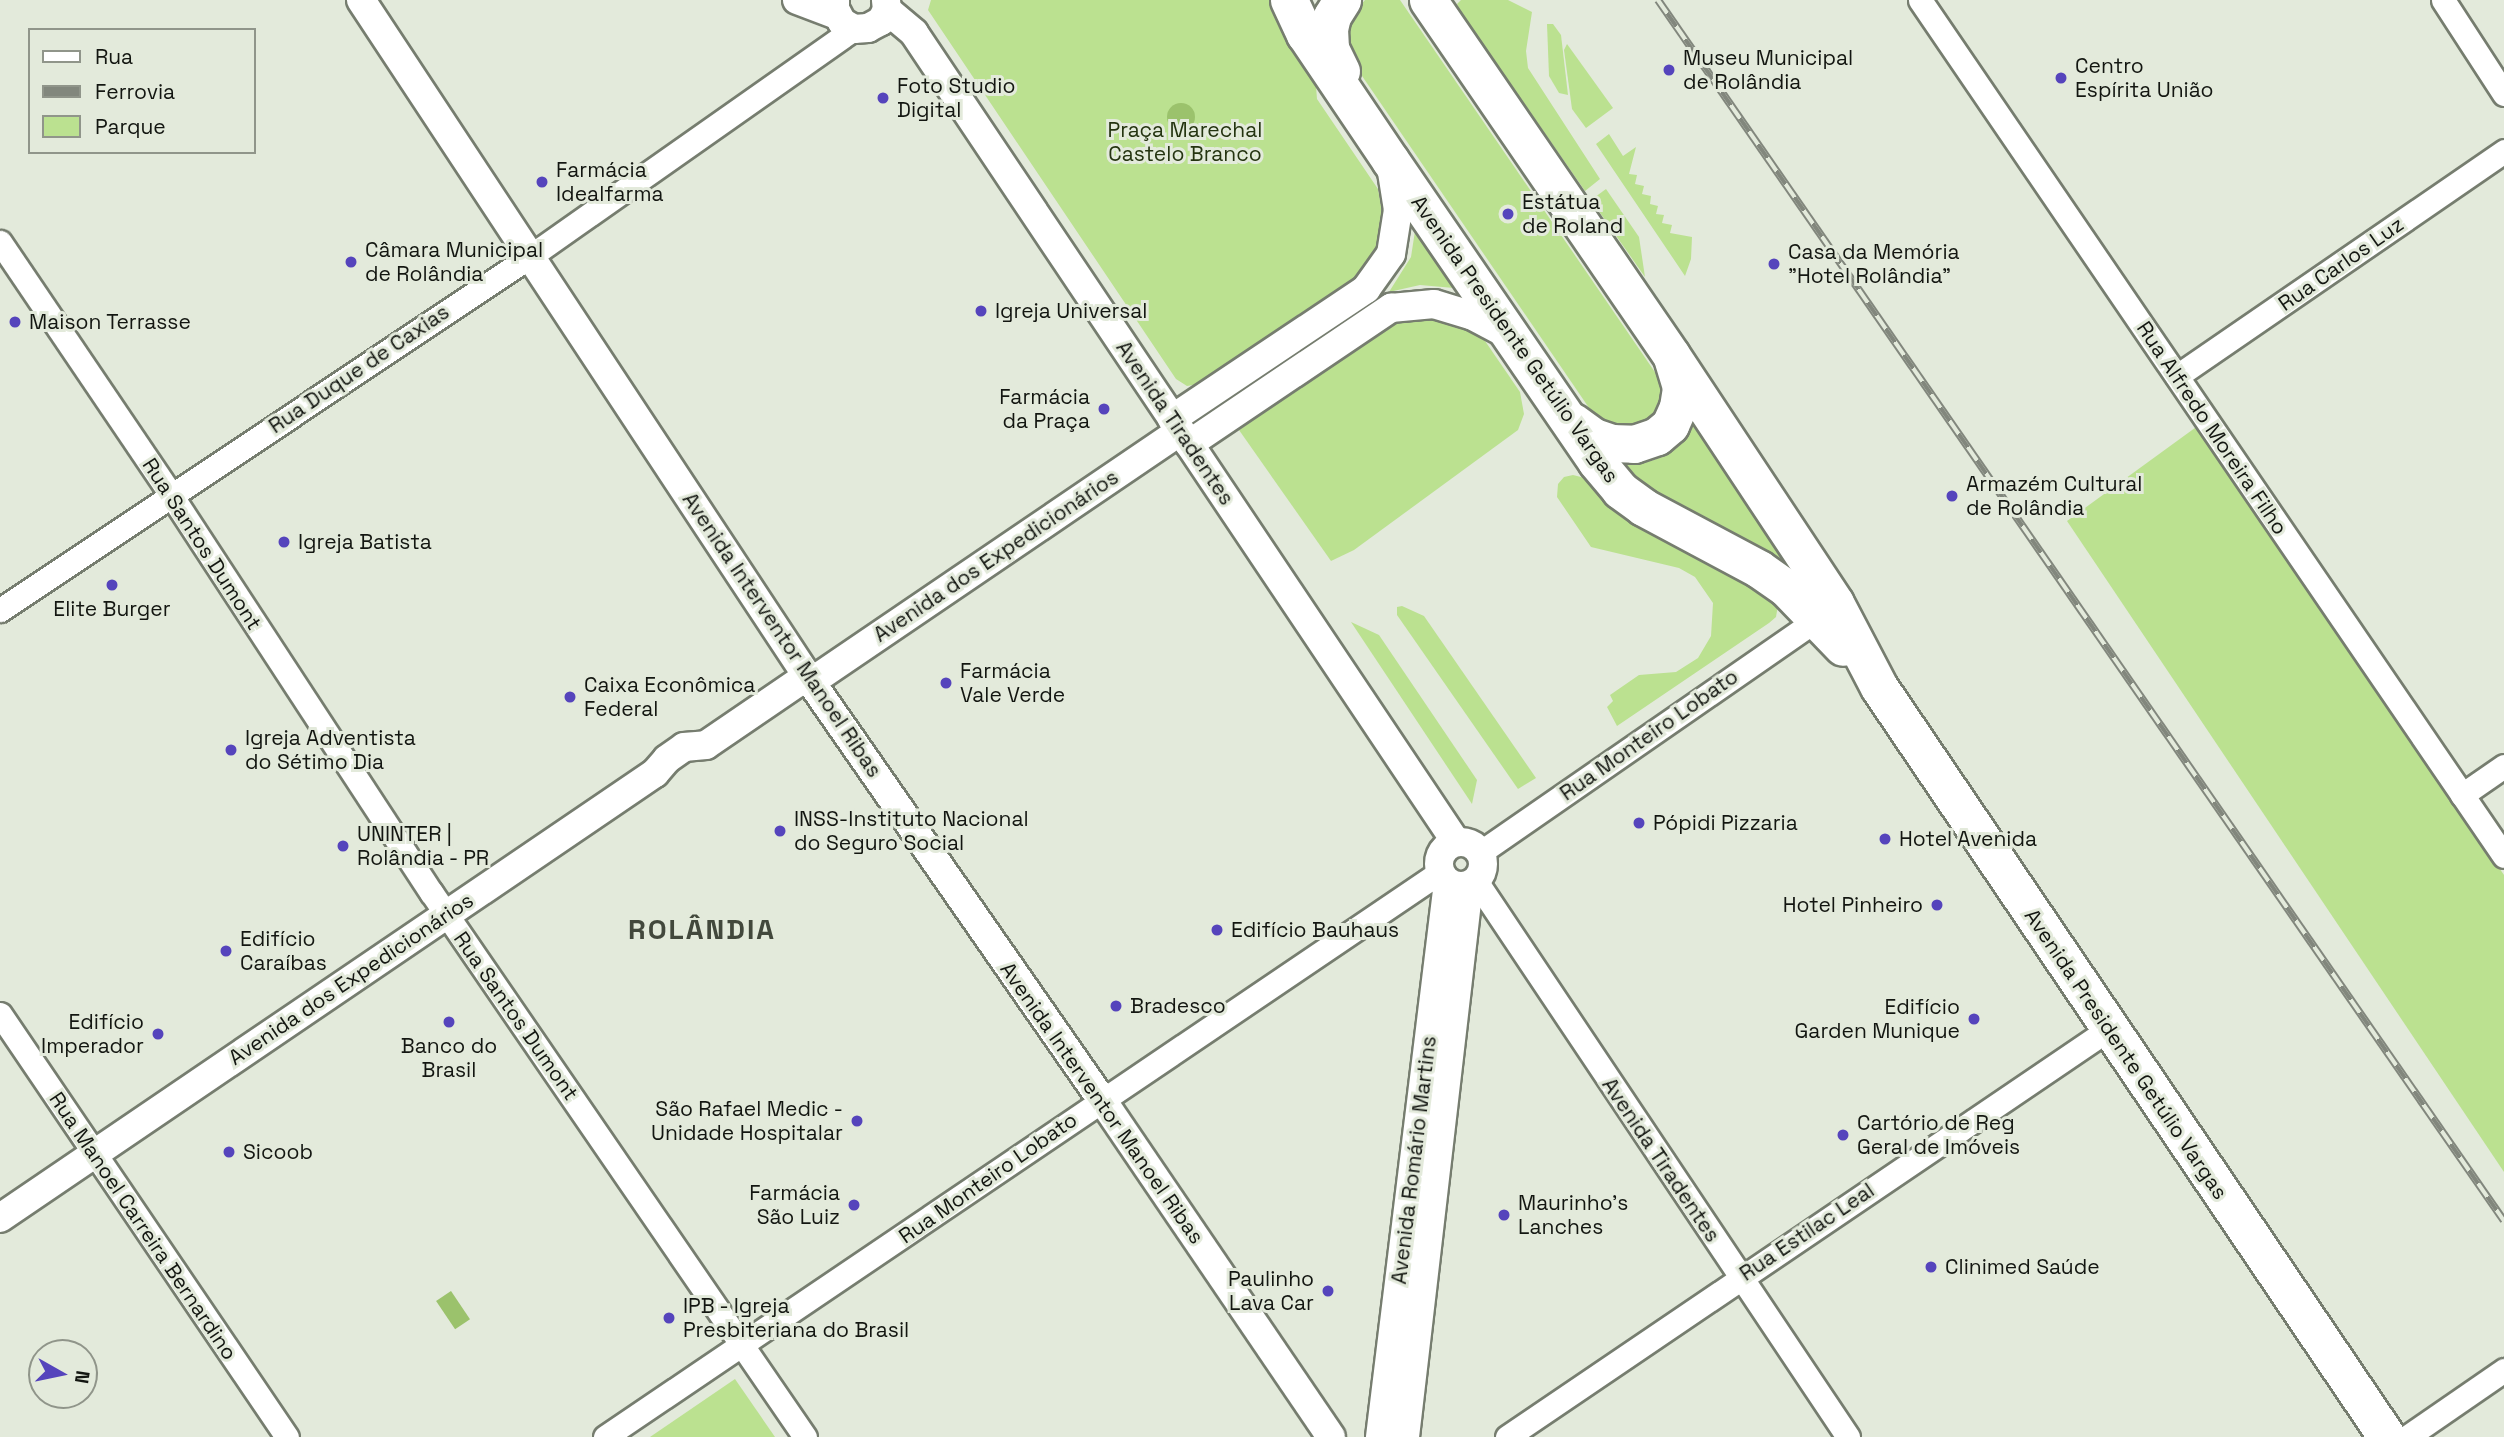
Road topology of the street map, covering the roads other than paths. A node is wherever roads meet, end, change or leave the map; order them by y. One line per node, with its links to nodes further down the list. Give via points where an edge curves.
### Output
1 (361, 0): 15 (street, Avenida Interventor Manoel Ribas)
2 (797, 0): 9 (street)
3 (1289, 0): 11 (main road, Avenida Presidente Getúlio Vargas, via 1305,34)
4 (1342, 0): 11 (main road, via 1332,16 1330,48)
5 (1428, 0): 17 (main road, Avenida Presidente Getúlio Vargas)
6 (1920, 0): 18 (street, Rua Alfredo Moreira Filho)
7 (2442, 0): 10 (street)
8 (886, 5): 9 (street, via 881,21 869,28); 20 (street, Avenida Tiradentes, via 914,33)
9 (842, 15): 15 (street, Rua Duque de Caxias)
10 (2504, 94)
11 (1364, 120): 13 (main road, Avenida Presidente Getúlio Vargas)
12 (2504, 151): 18 (street, Rua Carlos Luz)
13 (1390, 160): 16 (main road, Avenida Presidente Getúlio Vargas); 20 (street, Avenida dos Expedicionários, via 1398,210 1391,254 1366,289)
14 (0, 242): 21 (street, Rua Santos Dumont)
15 (531, 255): 21 (street, Rua Duque de Caxias); 25 (street, Avenida Interventor Manoel Ribas)
16 (1510, 336): 19 (main road, Avenida Presidente Getúlio Vargas); 20 (street, Avenida dos Expedicionários, via 1471,315 1434,304 1391,308)
17 (1671, 355): 19 (main road, via 1681,387 1678,407 1670,425 1657,436 1634,444 1611,443); 24 (main road, Avenida Presidente Getúlio Vargas, via 1835,603)
18 (2178, 376): 27 (street, Rua Alfredo Moreira Filho)
19 (1566, 417): 23 (main road, Avenida Presidente Getúlio Vargas, via 1620,490 1643,508 1759,569)
20 (1180, 431): 25 (street, Avenida dos Expedicionários); 28 (street, Avenida Tiradentes)
21 (171, 495): 22 (street, Rua Duque de Caxias); 31 (street, Rua Santos Dumont)
22 (0, 610)
23 (1817, 619): 24 (main road, Avenida Presidente Getúlio Vargas); 28 (street, Rua Monteiro Lobato)
24 (1867, 668): 33 (main road, Avenida Presidente Getúlio Vargas)
25 (809, 679): 31 (street, Avenida dos Expedicionários, via 706,746 684,747 655,773); 34 (street, Avenida Interventor Manoel Ribas)
26 (2504, 766): 27 (street)
27 (2462, 795): 29 (street, Rua Alfredo Moreira Filho)
28 (1468, 847): 30 (street, Avenida Romário Martins, via 1482,873); 30 (street, via 1442,853)
29 (2504, 856)
30 (1458, 880): 34 (street, Rua Monteiro Lobato); 35 (street, Avenida Romário Martins); 39 (street, Avenida Tiradentes)
31 (450, 920): 36 (street, Avenida dos Expedicionários); 40 (street, Rua Santos Dumont)
32 (0, 1014): 36 (street, Rua Manoel Carreira Bernardino)
33 (2109, 1029): 39 (street, Rua Estilac Leal); 50 (main road, Avenida Presidente Getúlio Vargas)
34 (1102, 1100): 40 (street, Rua Monteiro Lobato); 45 (street, Avenida Interventor Manoel Ribas)
35 (1429, 1132): 46 (street, Avenida Romário Martins); 47 (street, Avenida Romário Martins)
36 (100, 1162): 37 (street, Avenida dos Expedicionários); 38 (street, Avenida dos Expedicionários); 42 (street, Rua Manoel Carreira Bernardino)
37 (0, 1218)
38 (0, 1240)
39 (1739, 1278): 48 (street, Rua Estilac Leal); 49 (street, Avenida Tiradentes)
40 (742, 1345): 43 (street, Rua Monteiro Lobato); 44 (street, Rua Santos Dumont)
41 (2504, 1370): 51 (street)
42 (287, 1437)
43 (605, 1437)
44 (805, 1437)
45 (1331, 1437)
46 (1380, 1437)
47 (1405, 1437)
48 (1507, 1437)
49 (1848, 1437)
50 (2387, 1437)
51 (2407, 1437)

